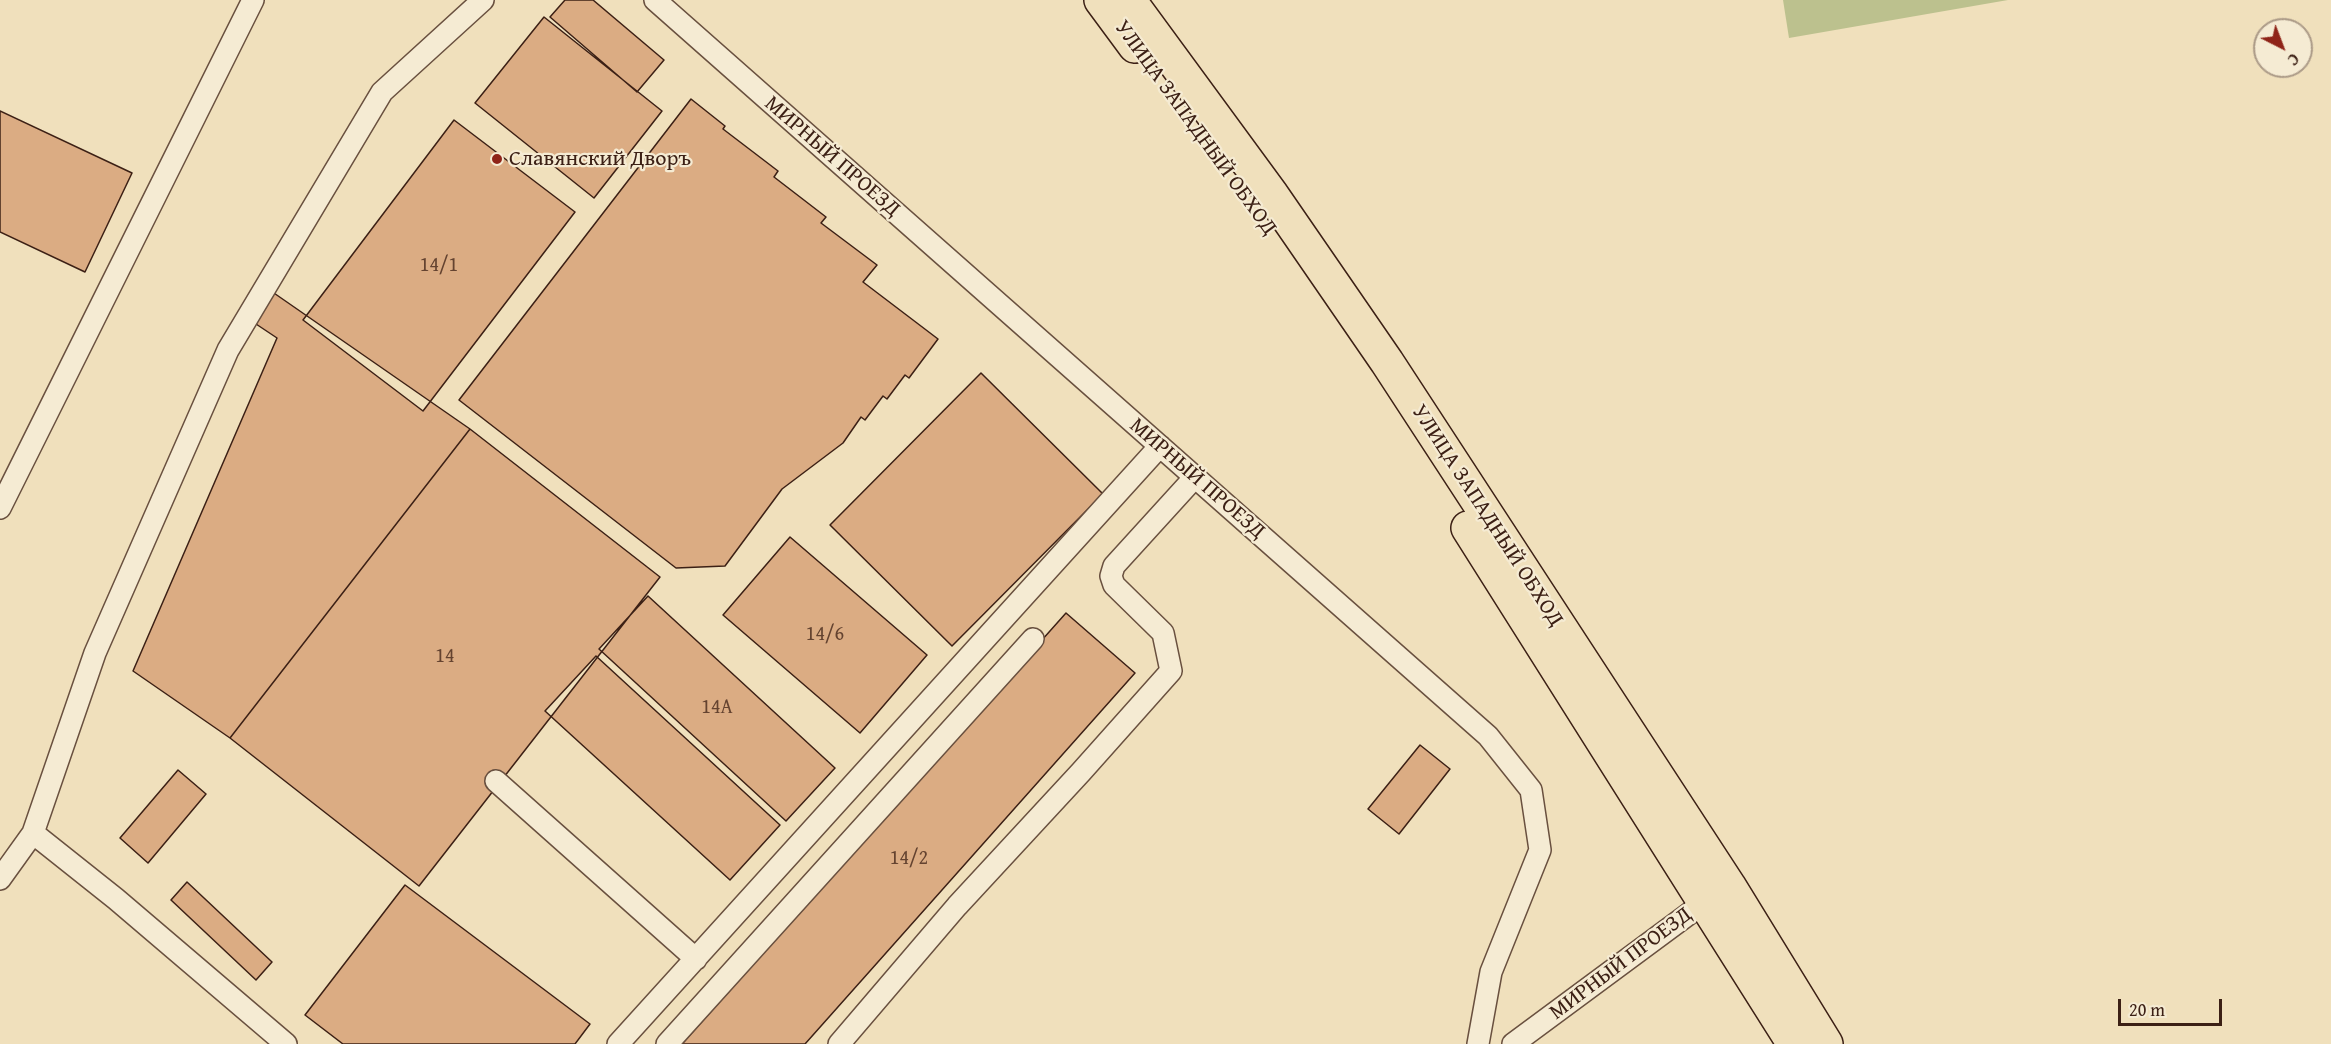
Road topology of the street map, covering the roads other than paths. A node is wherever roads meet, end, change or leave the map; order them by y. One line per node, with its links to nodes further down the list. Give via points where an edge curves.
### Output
1 (253, 0): 8 (lane)
2 (483, 0): 11 (lane, via 382,92 228,350 95,653)
3 (655, 0): 6 (lane, МИРНЫЙ ПРОЕЗД)
4 (1101, 0): 13 (highway, УЛИЦА ЗАПАДНЫЙ ОБХОД, via 1257,209)
5 (1129, 0): 13 (highway, УЛИЦА ЗАПАДНЫЙ ОБХОД, via 1272,195 1387,362)
6 (1160, 446): 7 (lane, МИРНЫЙ ПРОЕЗД); 14 (lane)
7 (1195, 477): 18 (lane, via 1114,566 1111,576 1114,585 1163,633 1171,671 957,906); 19 (lane, МИРНЫЙ ПРОЕЗД, via 1488,736 1531,790 1540,850 1491,972)
8 (0, 508)
9 (1033, 639): 17 (lane)
10 (496, 781): 14 (lane)
11 (33, 833): 12 (lane); 15 (lane)
12 (0, 879)
13 (1717, 894): 20 (lane, МИРНЫЙ ПРОЕЗД); 21 (highway, УЛИЦА ЗАПАДНЫЙ ОБХОД); 22 (highway, УЛИЦА ЗАПАДНЫЙ ОБХОД)
14 (696, 958): 16 (lane)
15 (286, 1044)
16 (618, 1044)
17 (667, 1044)
18 (839, 1044)
19 (1478, 1044)
20 (1514, 1044)
21 (1794, 1044)
22 (1826, 1044)

